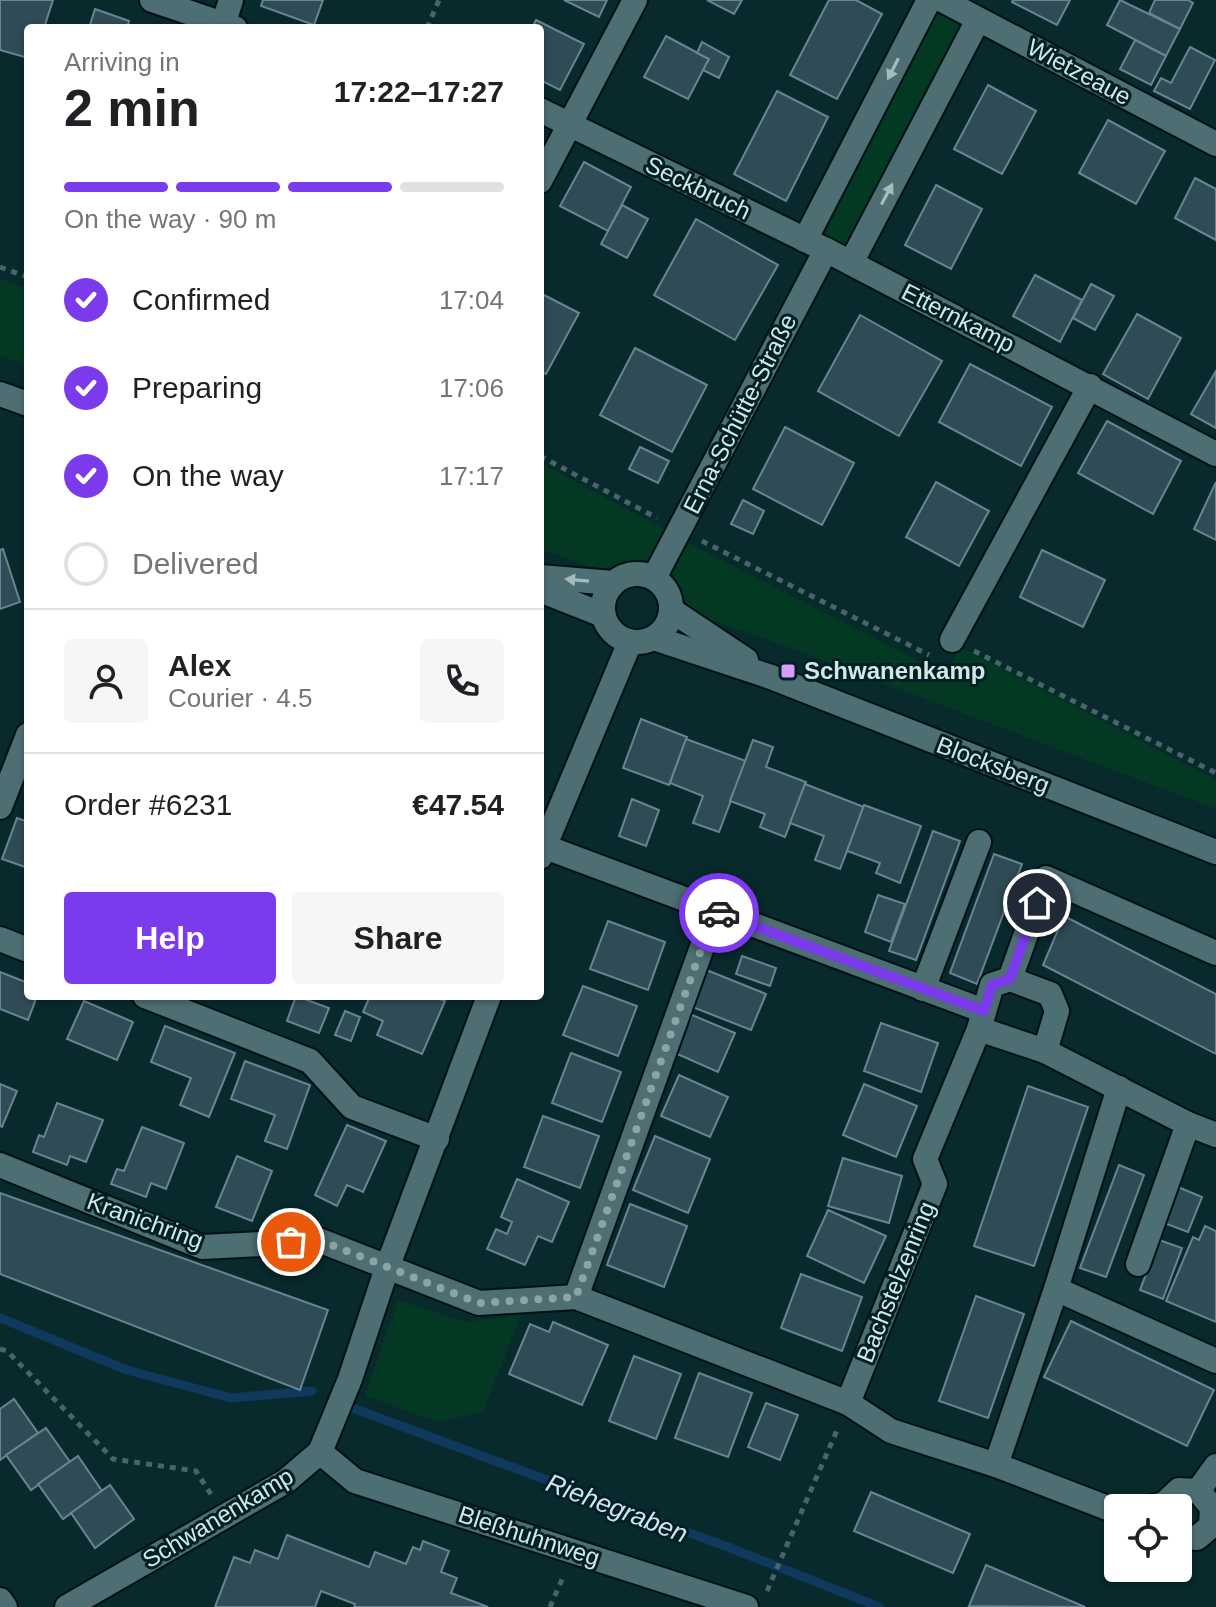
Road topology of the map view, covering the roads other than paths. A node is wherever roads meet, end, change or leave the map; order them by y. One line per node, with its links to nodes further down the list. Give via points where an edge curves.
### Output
1 (152, 0): 7 (street)
2 (231, 0): 8 (street)
3 (635, 0): 10 (street)
4 (929, 0): 13 (street, Erna-Schütte-Straße, one-way to 13)
5 (952, 2): 6 (street, Wietzeaue)
6 (978, 20): 11 (street, Wietzeaue); 14 (street, one-way to 6)
7 (219, 24)
8 (227, 24)
9 (544, 112): 10 (street, Seckbruch)
10 (570, 126): 12 (street); 13 (street, Seckbruch)
11 (1216, 144)
12 (544, 174)
13 (815, 245): 14 (street, Etternkamp); 20 (street, Erna-Schütte-Straße)
14 (851, 263): 15 (street, Etternkamp)
15 (1090, 386): 18 (street, Etternkamp); 26 (street)
16 (0, 394): 17 (street)
17 (24, 403)
18 (1216, 454)
19 (544, 577): 21 (street, one-way to 19)
20 (654, 578): 21 (street, via 631,574); 23 (street, Blocksberg, via 664,587)
21 (613, 583): 24 (street, via 602,603)
22 (544, 592): 24 (street, Blocksberg)
23 (671, 610): 25 (street, via 668,621); 27 (street, Blocksberg)
24 (603, 615): 25 (street, Blocksberg, via 619,637)
25 (642, 640): 27 (street, Blocksberg); 31 (street)
26 (952, 640)
27 (771, 677): 33 (street, Blocksberg)
28 (24, 745): 29 (street)
29 (0, 807)
30 (979, 842): 39 (street)
31 (544, 843)
32 (544, 850): 34 (street)
33 (1216, 852)
34 (715, 911): 39 (street); 52 (street)
35 (0, 939): 36 (street)
36 (24, 948)
37 (1216, 953): 38 (street, Bachstelzenring, via 1046,878)
38 (1010, 979): 42 (street, Bachstelzenring, via 992,985); 43 (street, via 1050,994 1057,1011)
39 (923, 989): 42 (street)
40 (155, 1000): 47 (street, via 310,1061 352,1107)
41 (488, 1000): 47 (street, Schwanenkamp)
42 (982, 1020): 43 (street); 54 (street, Bachstelzenring, via 925,1159 935,1184)
43 (1045, 1051): 44 (street)
44 (1119, 1088): 45 (street); 51 (street)
45 (1188, 1124): 46 (street); 49 (street)
46 (1216, 1135)
47 (437, 1139): 50 (street, Schwanenkamp)
48 (0, 1165): 50 (street, Kranichring, via 202,1247 321,1241)
49 (1138, 1264)
50 (387, 1268): 52 (street, via 479,1303); 55 (street, Schwanenkamp)
51 (1056, 1289): 53 (street); 56 (street)
52 (576, 1297): 54 (street)
53 (1216, 1361)
54 (848, 1403): 56 (street, via 891,1431)
55 (320, 1452): 62 (street, Schwanenkamp, via 286,1481); 66 (street, Bleßhuhnweg, via 355,1481)
56 (996, 1465): 60 (street)
57 (1216, 1466): 58 (street)
58 (1198, 1491): 59 (street); 61 (street, via 1212,1507 1211,1526)
59 (1174, 1494)
60 (1104, 1507)
61 (1192, 1538)
62 (102, 1598): 65 (street, Schwanenkamp)
63 (0, 1600): 64 (street)
64 (5, 1607)
65 (67, 1607)
66 (746, 1607)

